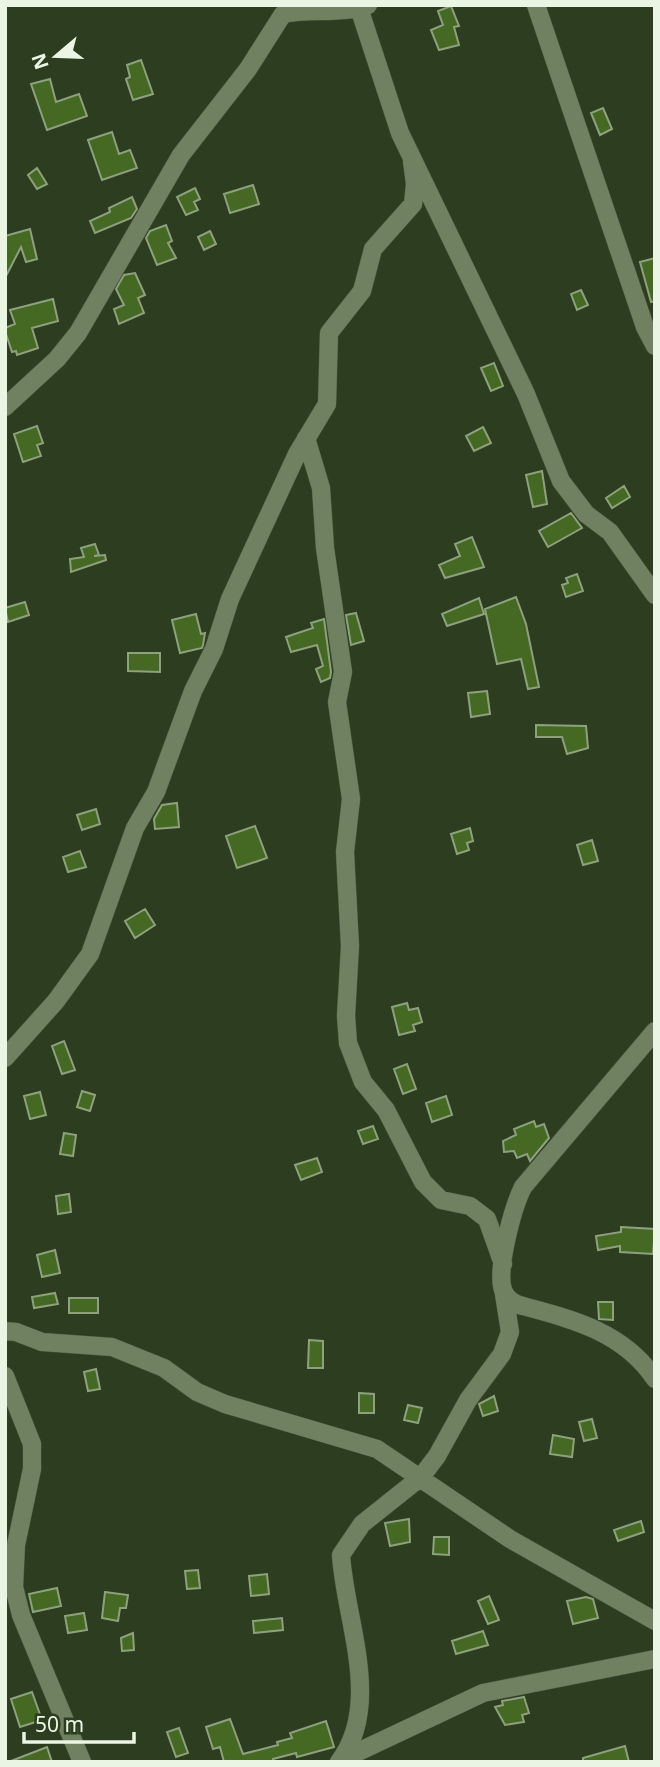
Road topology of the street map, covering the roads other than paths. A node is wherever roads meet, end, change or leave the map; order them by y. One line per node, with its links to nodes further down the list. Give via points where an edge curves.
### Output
1 (536, 5): 5 (street)
2 (364, 7): 3 (street); 4 (street, via 393,115)
3 (321, 9): 6 (street, via 284,14 181,155 78,333)
4 (412, 161): 7 (street, via 413,204 373,249 362,292 329,333 327,404); 8 (street, via 526,394 561,481 586,514 610,532)
5 (655, 345)
6 (5, 407)
7 (306, 438): 10 (street, via 230,599 215,649 193,691 156,793 135,828 90,954); 11 (street, via 321,488 343,672 337,702 351,799 345,852 350,946 348,1043 363,1082 386,1110 423,1182 441,1200 470,1206 487,1219)
8 (655, 595)
9 (655, 1031): 11 (street, via 523,1188)
10 (5, 1058)
11 (503, 1264): 12 (street)
12 (504, 1294): 15 (street, via 519,1305 592,1327 617,1340); 16 (street, via 510,1332 506,1347)
13 (5, 1331): 16 (street, via 42,1342 112,1348 164,1368 197,1392 225,1404 364,1443)
14 (5, 1376): 20 (street, via 32,1444 14,1587 21,1615)
15 (655, 1379)
16 (421, 1477): 17 (street, via 510,1539); 19 (street, via 362,1524 341,1555 360,1692 356,1732)
17 (655, 1621)
18 (655, 1659): 19 (street, via 483,1693)
19 (340, 1761)
20 (82, 1762)

